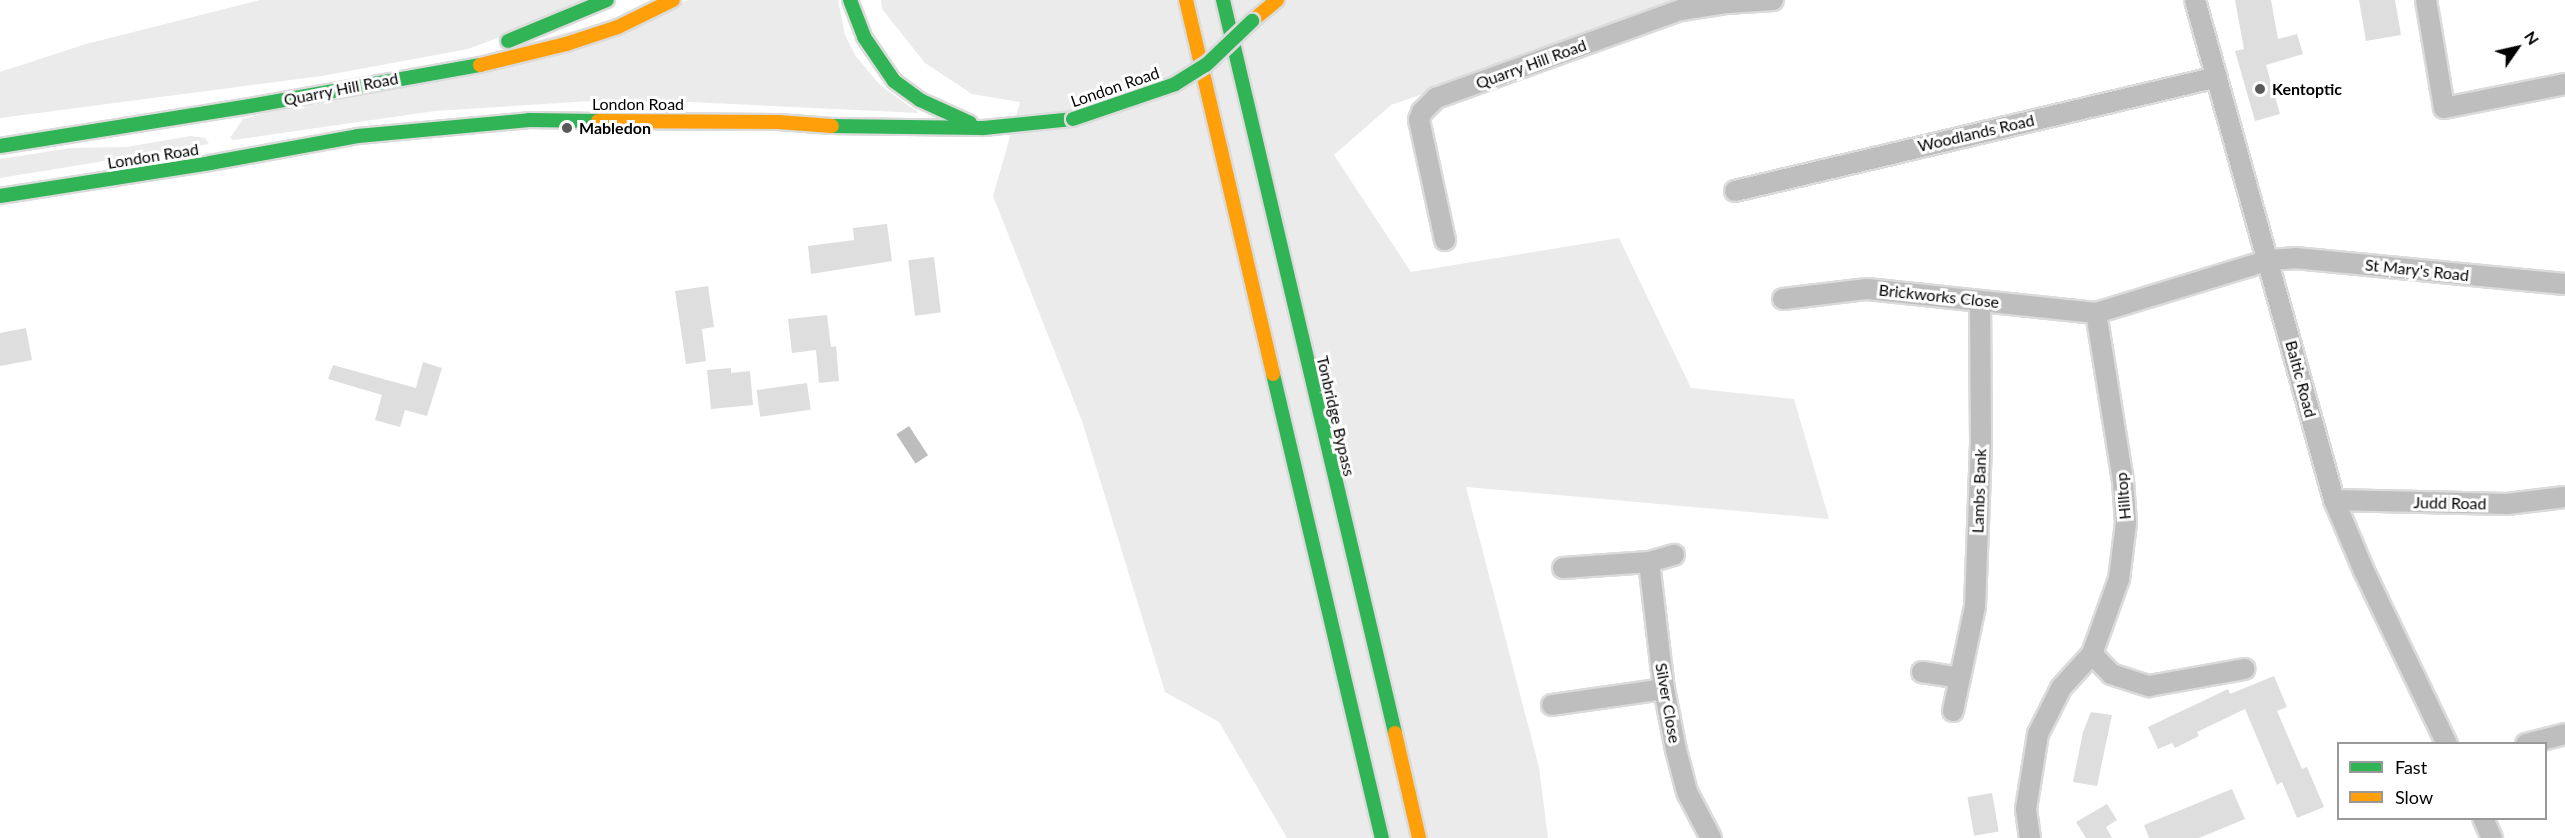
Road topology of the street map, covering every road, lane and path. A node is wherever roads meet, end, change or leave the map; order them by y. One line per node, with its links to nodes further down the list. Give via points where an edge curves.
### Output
1 (607, 0): 15 (highway)
2 (673, 0): 15 (highway, Quarry Hill Road, via 618,27 566,44 491,63)
3 (850, 0): 13 (highway)
4 (855, 0): 13 (highway)
5 (1186, 0): 44 (highway)
6 (1223, 0): 45 (highway, Tonbridge Bypass)
7 (1263, 0): 14 (highway)
8 (1277, 0): 14 (highway)
9 (1773, 0): 12 (street, Quarry Hill Road)
10 (2195, 0): 16 (street, Baltic Road)
11 (2426, 0): 17 (street, via 2445,108)
12 (1726, 1): 22 (street, Quarry Hill Road, via 1681,10 1436,98 1419,120)
13 (855, 19): 18 (highway, via 876,59 894,81 920,100)
14 (1252, 21): 18 (highway, London Road, bridge, via 1206,65 1146,96 1073,119)
15 (434, 71): 19 (highway, Quarry Hill Road, via 250,106)
16 (2217, 77): 20 (street, Woodlands Road); 23 (street, Baltic Road)
17 (2565, 84)
18 (983, 128): 21 (highway, London Road, via 529,120 358,136)
19 (0, 146)
20 (1736, 190)
21 (0, 196)
22 (1445, 240)
23 (2269, 260): 24 (street, St Mary's Road, via 2295,258); 27 (street); 29 (street, Baltic Road)
24 (2565, 284)
25 (1783, 299): 26 (street, Brickworks Close, via 1867,289)
26 (1980, 302): 27 (street, Brickworks Close); 36 (street, Lambs Bank, via 1981,441 1975,607)
27 (2096, 313): 33 (street, Hilltop, via 2126,523 2119,579)
28 (2565, 497): 29 (street, Judd Road, via 2507,504)
29 (2334, 500): 41 (street, Baltic Road)
30 (1674, 555): 31 (street)
31 (1649, 562): 32 (street); 37 (street, Silver Close)
32 (1563, 568)
33 (2092, 654): 34 (street, via 2111,674 2150,686); 47 (street, Hilltop, via 2061,688 2038,734 2026,809)
34 (2244, 669)
35 (1922, 672): 36 (street)
36 (1960, 678): 39 (street, Lambs Bank)
37 (1664, 689): 38 (street); 46 (street, Silver Close, via 1687,792)
38 (1552, 705)
39 (1953, 711)
40 (2565, 734): 42 (street)
41 (2446, 742)
42 (2534, 742)
43 (2483, 820): 48 (street)
44 (1382, 838)
45 (1419, 838)
46 (1711, 838)
47 (2030, 838)
48 (2492, 838)

